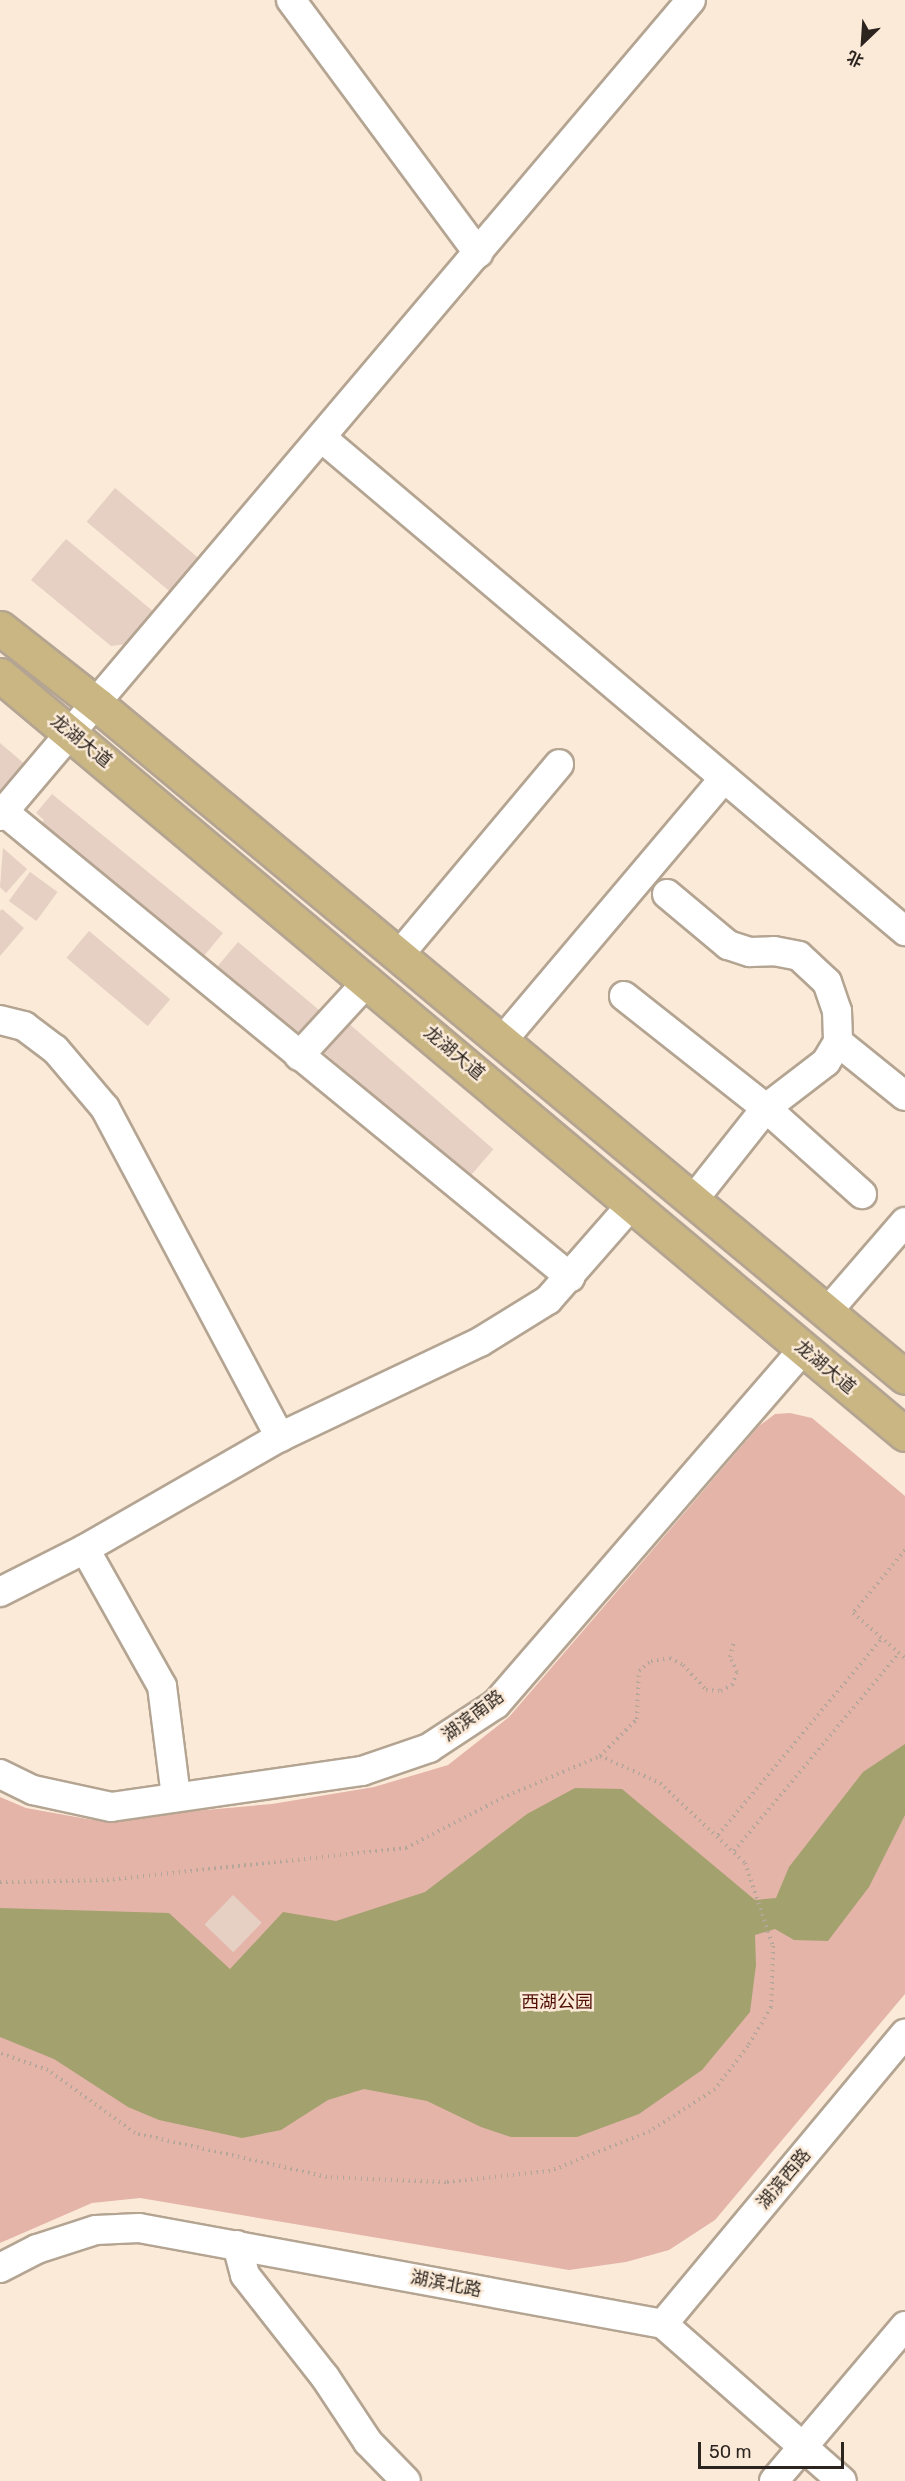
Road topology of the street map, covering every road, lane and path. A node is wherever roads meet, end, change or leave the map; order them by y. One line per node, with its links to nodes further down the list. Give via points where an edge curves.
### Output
1 (291, 0): 3 (street)
2 (691, 0): 3 (street)
3 (478, 253): 4 (street)
4 (322, 438): 7 (street); 10 (street)
5 (0, 628): 7 (main road)
6 (0, 675): 8 (main road, 龙湖大道)
7 (98, 705): 8 (street); 14 (main road)
8 (74, 734): 11 (street); 15 (main road, 龙湖大道)
9 (559, 764): 14 (street)
10 (724, 778): 13 (street); 18 (street)
11 (2, 814): 20 (street)
12 (667, 894): 19 (street, via 728,945 750,952 799,956 827,982 837,1011)
13 (905, 931)
14 (399, 955): 18 (main road)
15 (368, 981): 20 (street); 25 (main road, 龙湖大道)
16 (624, 996): 22 (street)
17 (0, 1020): 32 (street, via 24,1026 55,1050 105,1108)
18 (502, 1041): 24 (main road)
19 (838, 1042): 21 (street); 22 (street, via 826,1062)
20 (299, 1056): 27 (street)
21 (905, 1096)
22 (766, 1108): 23 (street); 24 (street)
23 (862, 1194)
24 (693, 1200): 28 (main road)
25 (633, 1203): 27 (street); 29 (main road, 龙湖大道)
26 (905, 1222): 28 (street)
27 (570, 1277): 32 (street, via 548,1300 480,1342)
28 (827, 1312): 30 (main road)
29 (804, 1349): 31 (main road, 龙湖大道); 42 (street, 湖滨南路, via 496,1704 429,1748 362,1771)
30 (905, 1377)
31 (905, 1434)
32 (280, 1437): 33 (street)
33 (85, 1549): 35 (street); 42 (street, via 162,1686)
34 (905, 1550): 36 (path, via 853,1613)
35 (0, 1592)
36 (882, 1638): 38 (path); 43 (path)
37 (734, 1641): 40 (path, via 729,1657 737,1672 732,1685 722,1691 706,1689 683,1665 670,1658 651,1661 639,1671 637,1719)
38 (899, 1653): 39 (path); 44 (path)
39 (905, 1658)
40 (600, 1756): 43 (path, via 660,1783); 45 (path, via 502,1798 406,1848 107,1880)
41 (0, 1774): 42 (street, 湖滨南路, via 33,1790 111,1807)
42 (176, 1797)
43 (718, 1835): 44 (path)
44 (734, 1851): 47 (path, via 745,1863 773,1946 771,2007 748,2046 715,2089 650,2131 550,2171 446,2182 327,2177 135,2133 48,2070)
45 (0, 1882)
46 (905, 2034): 50 (street, 湖滨西路)
47 (0, 2053)
48 (237, 2245): 49 (street, 湖滨北路, via 139,2228 96,2230 38,2249); 50 (street, 湖滨北路); 53 (street, via 245,2275 325,2377 368,2442)
49 (0, 2268)
50 (663, 2324): 52 (street)
51 (905, 2326): 52 (street)
52 (803, 2447): 54 (street); 55 (street)
53 (406, 2481)
54 (774, 2481)
55 (842, 2481)

